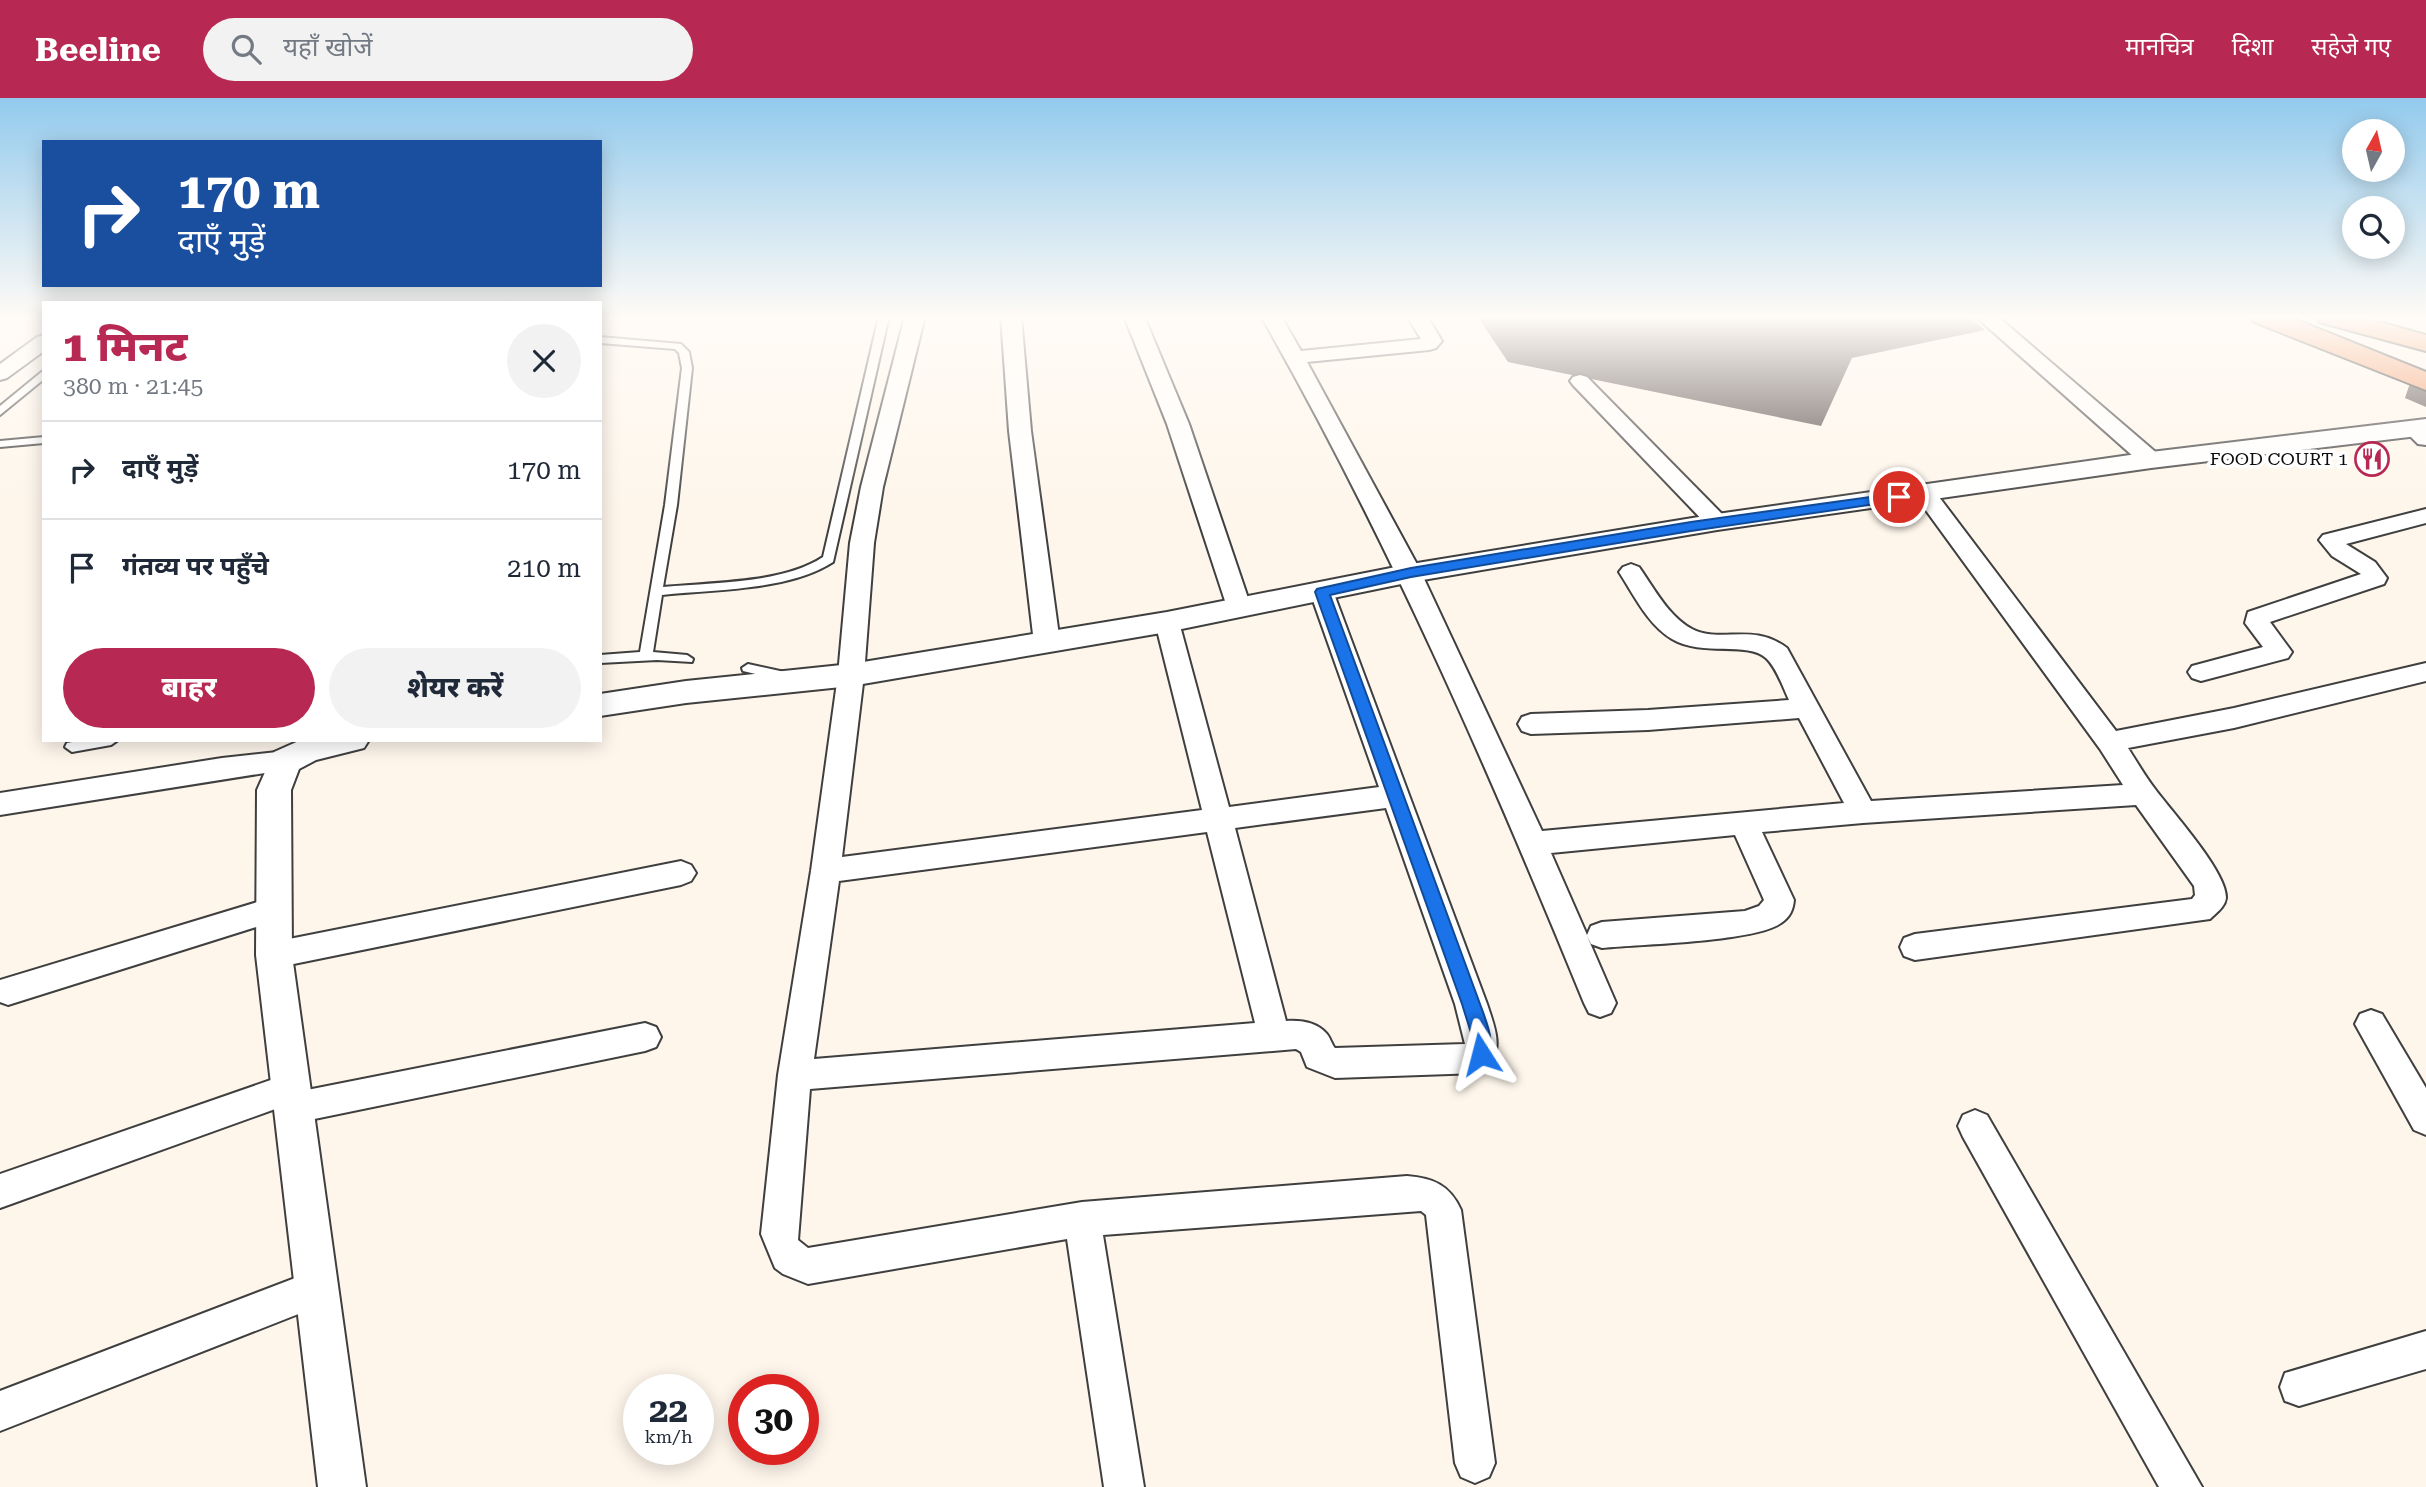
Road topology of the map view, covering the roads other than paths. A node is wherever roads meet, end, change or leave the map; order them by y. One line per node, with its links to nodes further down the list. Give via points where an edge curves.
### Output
1 (35, 381): 10 (lane)
2 (685, 381): 20 (lane)
3 (869, 381): 20 (lane, via 829,559 823,566 800,574)
4 (899, 381): 31 (street, via 872,487 856,592)
5 (1016, 381): 24 (street)
6 (1160, 381): 22 (street)
7 (1309, 381): 19 (street)
8 (1580, 381): 17 (street)
9 (2060, 381): 14 (street)
10 (0, 412)
11 (2422, 432): 14 (street)
12 (42, 440): 13 (lane)
13 (0, 444)
14 (2151, 460): 15 (street)
15 (1924, 494): 17 (street); 38 (street)
16 (2426, 516): 29 (street, via 2331,540 2375,578 2257,618 2279,652)
17 (1717, 523): 19 (street)
18 (1631, 572): 34 (street, via 1682,635 1771,647)
19 (1411, 573): 21 (street); 47 (street)
20 (656, 592): 25 (lane)
21 (1322, 592): 22 (street); 42 (street)
22 (1239, 607): 23 (street)
23 (1167, 622): 24 (street); 45 (street)
24 (1047, 643): 31 (street)
25 (646, 656): 26 (lane); 27 (lane)
26 (602, 659)
27 (687, 659)
28 (748, 668): 32 (lane)
29 (2201, 672)
30 (2426, 672): 38 (street)
31 (851, 675): 32 (street); 48 (street)
32 (806, 680): 33 (street)
33 (602, 705)
34 (1806, 708): 35 (street); 44 (street)
35 (1531, 724)
36 (100, 742): 39 (lane)
37 (344, 742): 40 (street, via 308,750)
38 (2109, 742): 41 (street)
39 (72, 747)
40 (286, 761): 43 (street); 50 (street, via 274,790)
41 (2143, 794): 44 (street); 52 (street, via 2209,885 2211,900 2199,910)
42 (1394, 796): 45 (street); 57 (street, via 1471,1004 1481,1036 1479,1059 1335,1063 1319,1057 1309,1037)
43 (0, 804)
44 (1863, 812): 46 (street)
45 (1217, 819): 48 (street); 57 (street)
46 (1744, 824): 47 (street); 51 (street, via 1779,900 1769,916 1745,923)
47 (1533, 843): 55 (street)
48 (826, 872): 59 (street)
49 (681, 873): 53 (street)
50 (274, 909): 53 (street); 54 (street)
51 (1602, 935)
52 (1915, 947)
53 (274, 955): 60 (street)
54 (8, 991)
55 (1600, 1003)
56 (2371, 1024): 61 (street)
57 (1275, 1036): 59 (street)
58 (645, 1037): 60 (street)
59 (794, 1075): 64 (street, via 779,1234 781,1249 793,1262 827,1264)
60 (293, 1098): 63 (street); 65 (street)
61 (2426, 1119)
62 (1975, 1126): 72 (street)
63 (0, 1191)
64 (1082, 1219): 69 (street, via 1344,1197 1423,1194 1436,1200 1443,1210); 71 (street)
65 (316, 1289): 68 (street); 70 (street)
66 (2426, 1350): 67 (street)
67 (2299, 1387)
68 (0, 1411)
69 (1475, 1463)
70 (342, 1487)
71 (1124, 1487)
72 (2182, 1487)

